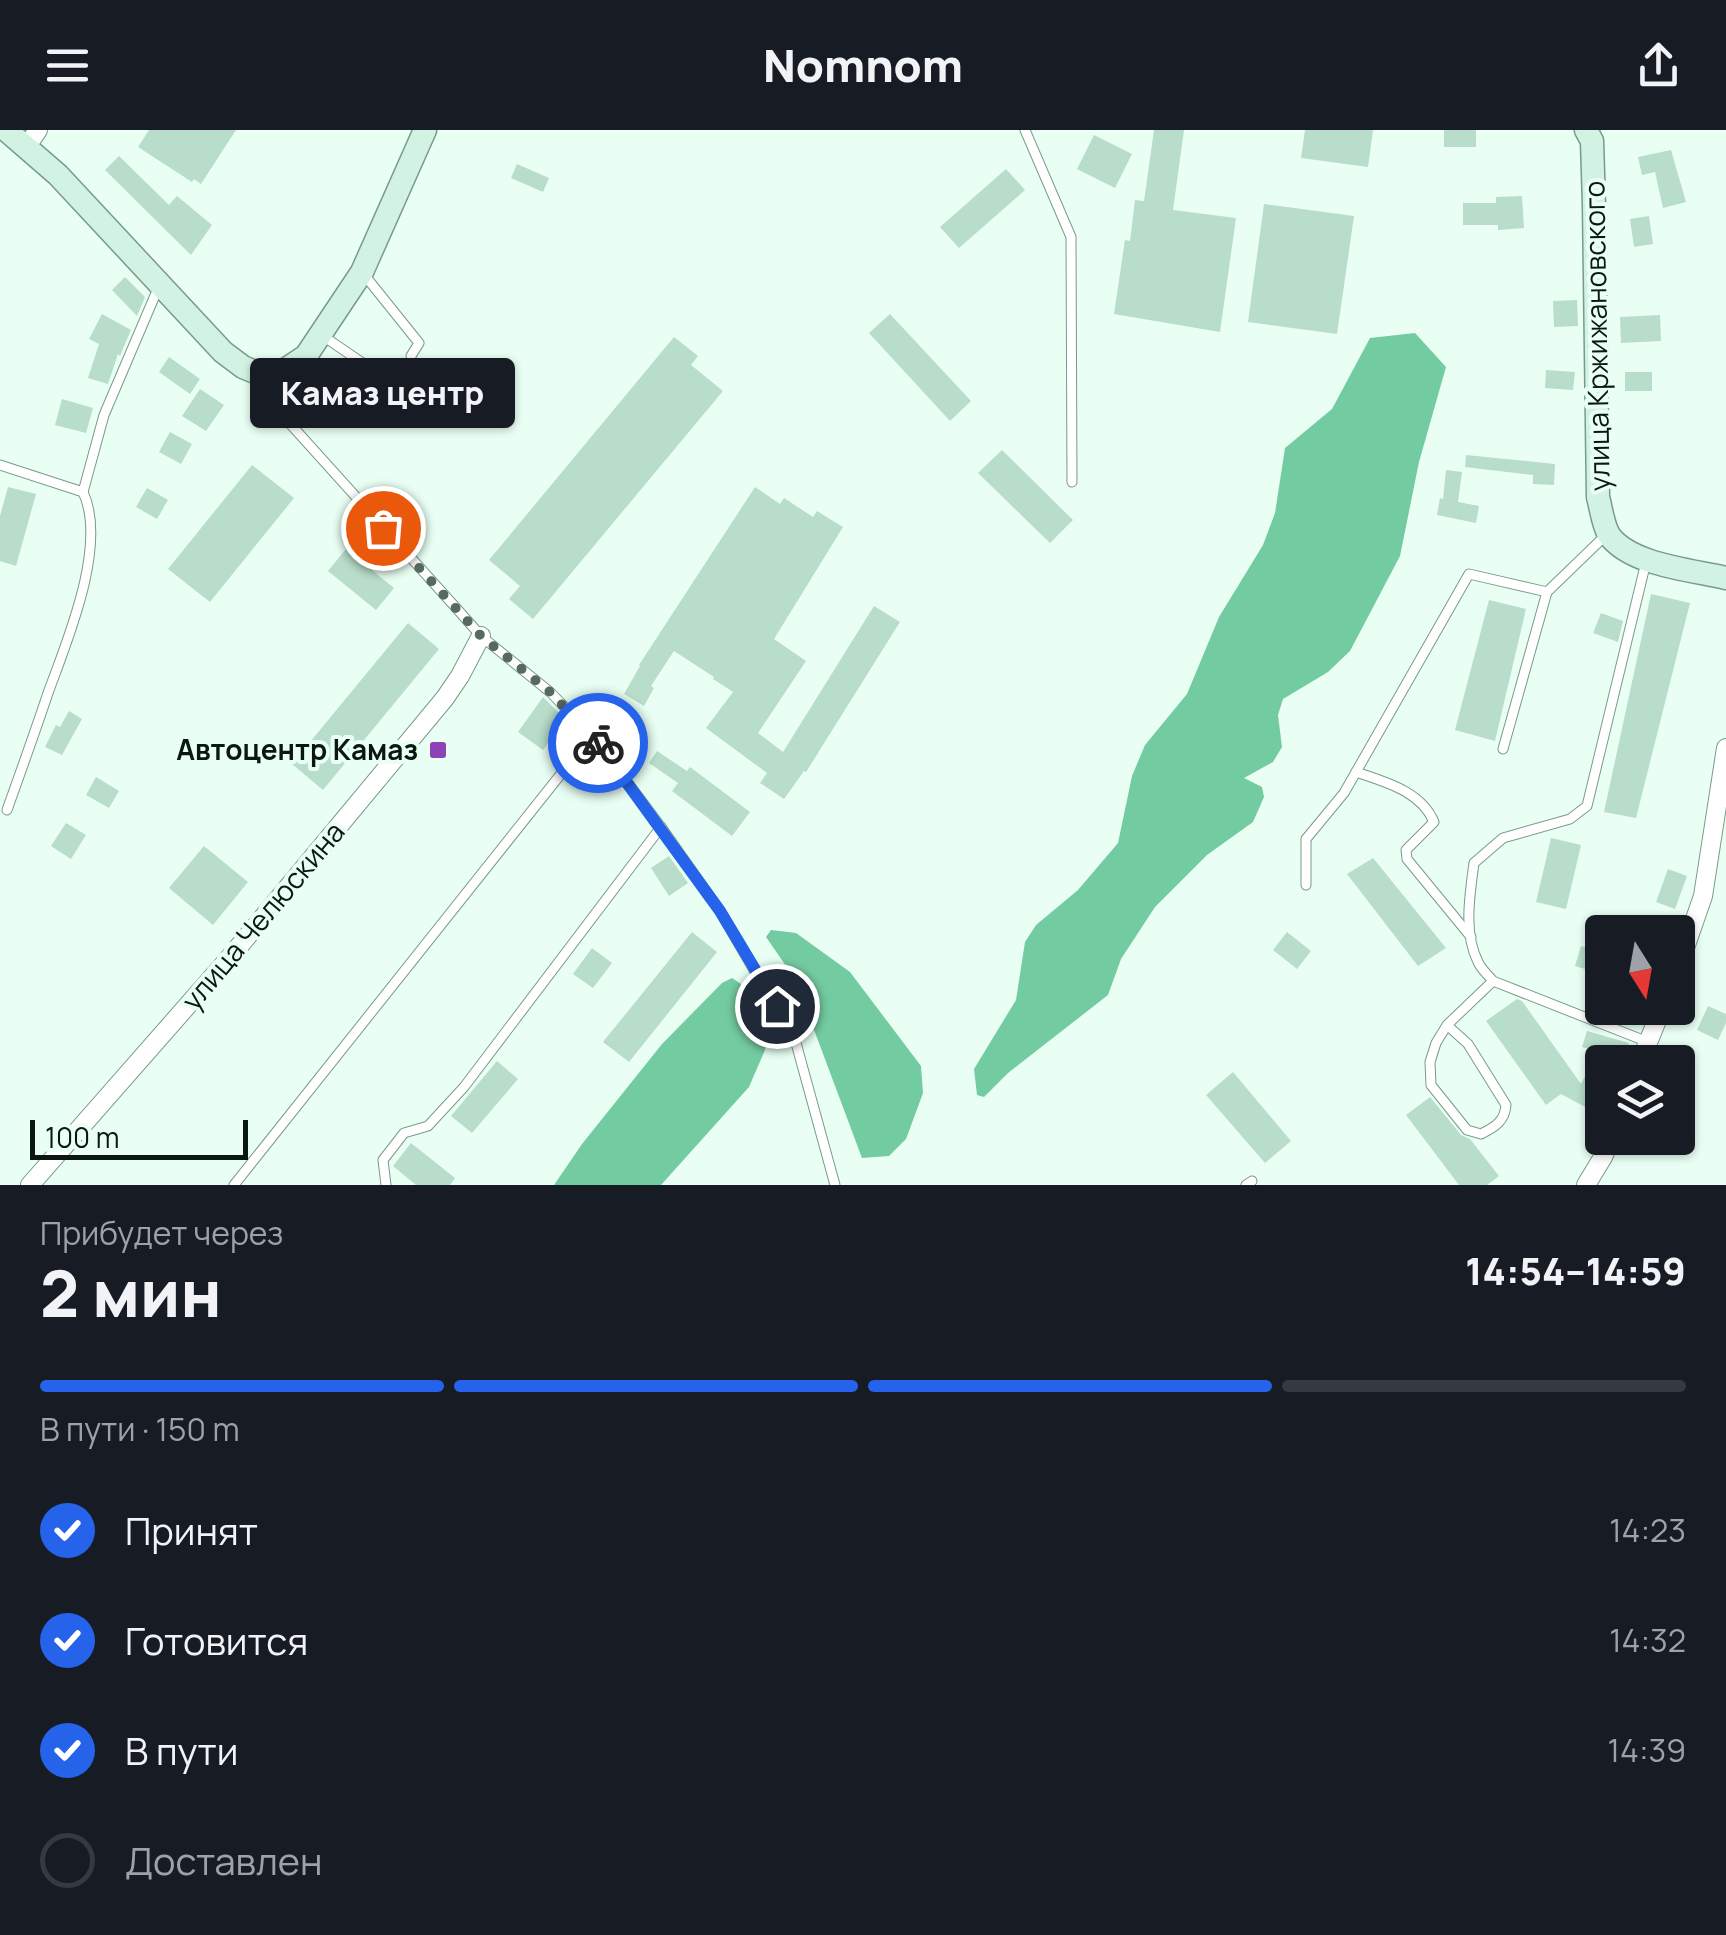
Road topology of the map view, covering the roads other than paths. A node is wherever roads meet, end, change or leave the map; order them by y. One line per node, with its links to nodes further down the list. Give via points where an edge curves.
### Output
1 (5, 130): 5 (street); 6 (lane)
2 (425, 130): 7 (street)
3 (1025, 130): 14 (lane, via 1070,238)
4 (1586, 130): 16 (street, улица Кржижановского, via 1594,189 1598,497)
5 (32, 138): 8 (street)
6 (0, 141)
7 (362, 272): 9 (street); 10 (lane, via 420,344)
8 (160, 283): 12 (street, via 223,352 242,367); 15 (lane, via 104,415)
9 (321, 335): 11 (lane, via 392,383); 12 (street, via 296,365)
10 (410, 356)
11 (402, 368)
12 (266, 373): 20 (lane, via 284,417)
13 (0, 465): 15 (lane)
14 (1072, 482)
15 (83, 492): 25 (lane, via 92,519 86,576)
16 (1608, 533): 17 (street); 19 (lane)
17 (1646, 560): 18 (street); 29 (lane, via 1588,806 1570,819 1502,838 1474,862)
18 (1726, 578)
19 (1547, 592): 23 (lane); 24 (lane, via 1469,574)
20 (481, 636): 21 (lane); 36 (street, улица Челюскина, via 445,698 232,956)
21 (592, 736): 26 (lane); 37 (lane)
22 (1726, 748): 28 (street)
23 (1503, 749)
24 (1356, 772): 27 (lane, via 1306,839); 29 (lane, via 1403,788 1432,815 1434,822 1406,850 1407,859)
25 (7, 810)
26 (662, 827): 38 (lane, via 464,1087 428,1126 404,1133 383,1160); 39 (lane, via 720,911 796,1043)
27 (1306, 884)
28 (1695, 917)
29 (1471, 937): 30 (lane)
30 (1493, 982): 32 (lane); 33 (lane)
31 (1655, 1025): 33 (street)
32 (1447, 1026): 32 (lane, via 1430,1062 1432,1085 1467,1130 1481,1134 1496,1127 1506,1105 1468,1044)
33 (1648, 1042): 34 (street)
34 (1647, 1045)
35 (1604, 1155): 40 (street)
36 (30, 1185)
37 (234, 1185)
38 (386, 1185)
39 (834, 1185)
40 (1586, 1185)

